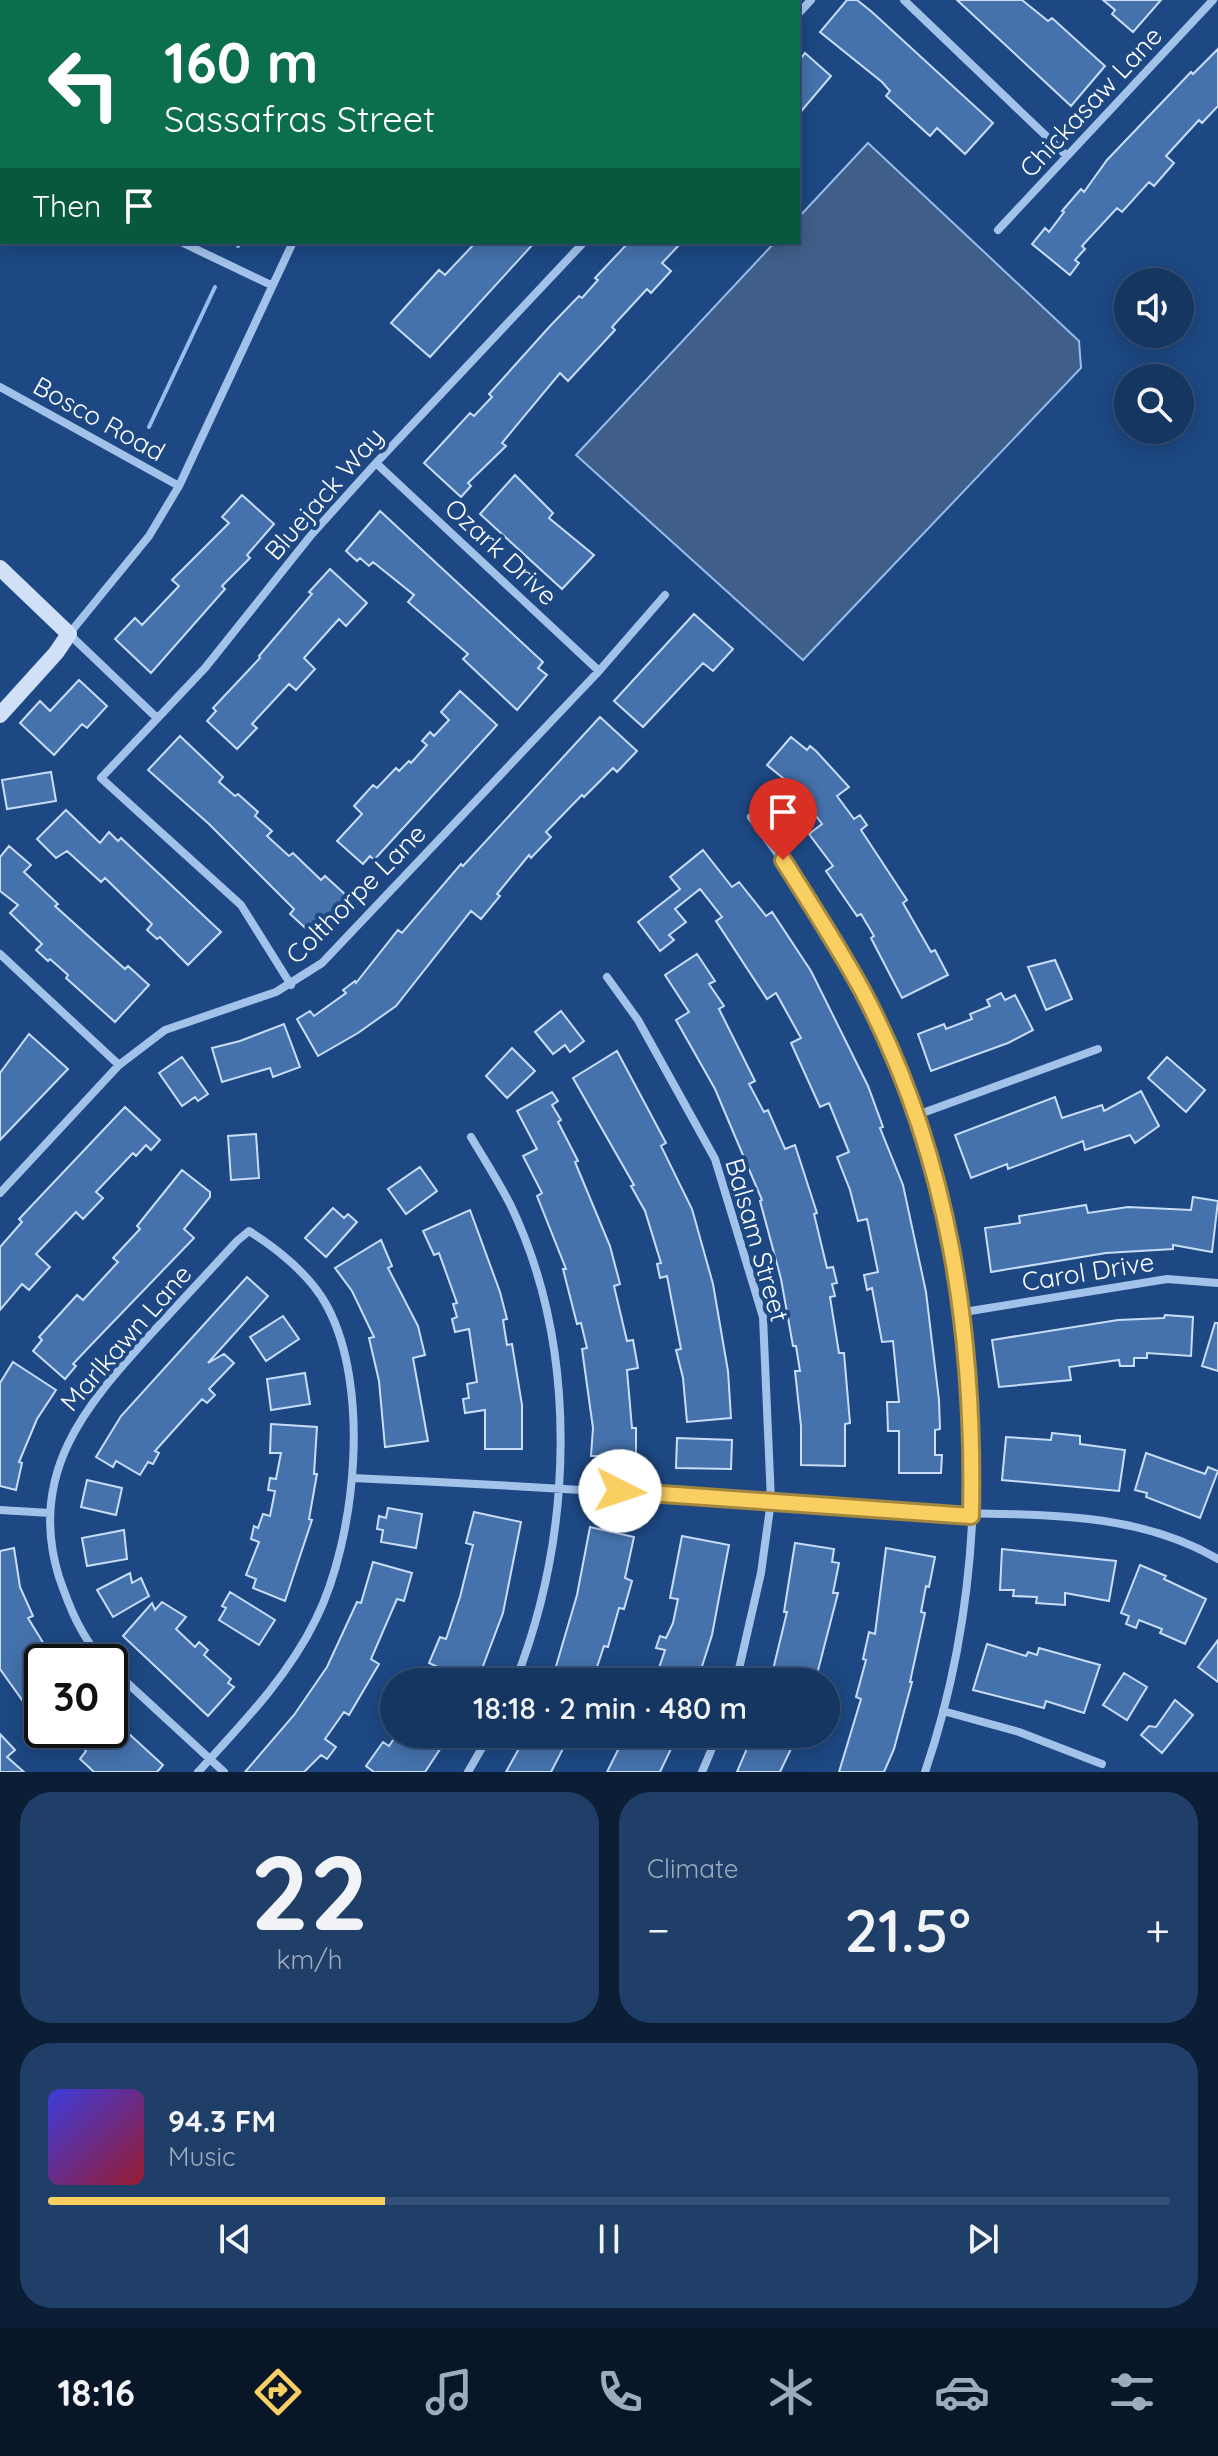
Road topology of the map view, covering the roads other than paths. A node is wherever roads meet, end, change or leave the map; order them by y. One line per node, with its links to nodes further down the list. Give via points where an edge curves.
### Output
1 (904, 0): 3 (street)
2 (1209, 2): 3 (street, Chickasaw Lane)
3 (1067, 156): 4 (street, Chickasaw Lane)
4 (998, 230)
5 (185, 244): 8 (street)
6 (292, 244): 8 (street)
7 (582, 244): 10 (street, Bluejack Way)
8 (271, 285): 11 (street)
9 (0, 387): 11 (street, Bosco Road)
10 (376, 463): 15 (street, Ozark Drive); 17 (street, Bluejack Way)
11 (179, 486): 14 (street, via 149,536)
12 (0, 568): 14 (street)
13 (665, 595): 15 (street, Colthorpe Lane)
14 (69, 634): 16 (street); 17 (street)
15 (599, 671): 21 (street, Colthorpe Lane, via 361,924)
16 (0, 715)
17 (157, 718): 21 (street, Bluejack Way, via 101,778 241,905)
18 (751, 817): 24 (street, via 863,991)
19 (0, 954): 23 (street)
20 (607, 977): 31 (street, Balsam Street, via 638,1020 715,1159 763,1317)
21 (291, 985): 23 (street, Colthorpe Lane, via 165,1030)
22 (1098, 1049): 24 (street)
23 (119, 1065): 26 (street, Colthorpe Lane)
24 (917, 1115): 28 (street)
25 (471, 1137): 30 (street, via 511,1206 549,1326 559,1389)
26 (0, 1193)
27 (1218, 1283): 28 (street, Carol Drive, via 1167,1279)
28 (964, 1312): 34 (street, via 973,1430)
29 (352, 1478): 30 (street); 33 (street, Marlkawn Lane, via 352,1407 334,1321 305,1277 249,1231 111,1377 81,1416 60,1461); 43 (street, via 338,1562 316,1621 275,1683)
30 (559, 1487): 31 (street); 37 (street, via 551,1564)
31 (771, 1501): 34 (street); 38 (street, Balsam Street)
32 (0, 1510): 33 (street)
33 (50, 1513): 36 (street, Marlkawn Lane, via 55,1563 70,1609)
34 (971, 1516): 35 (street, via 1133,1524); 40 (street, via 964,1617)
35 (1218, 1559)
36 (89, 1644)
37 (520, 1668)
38 (739, 1668)
39 (128, 1684): 43 (street)
40 (943, 1711): 44 (street, via 1019,1732); 49 (street)
41 (482, 1748): 47 (street)
42 (712, 1748): 48 (street)
43 (210, 1759): 45 (street); 46 (street)
44 (1102, 1764)
45 (198, 1772)
46 (224, 1772)
47 (468, 1772)
48 (702, 1772)
49 (925, 1772)

